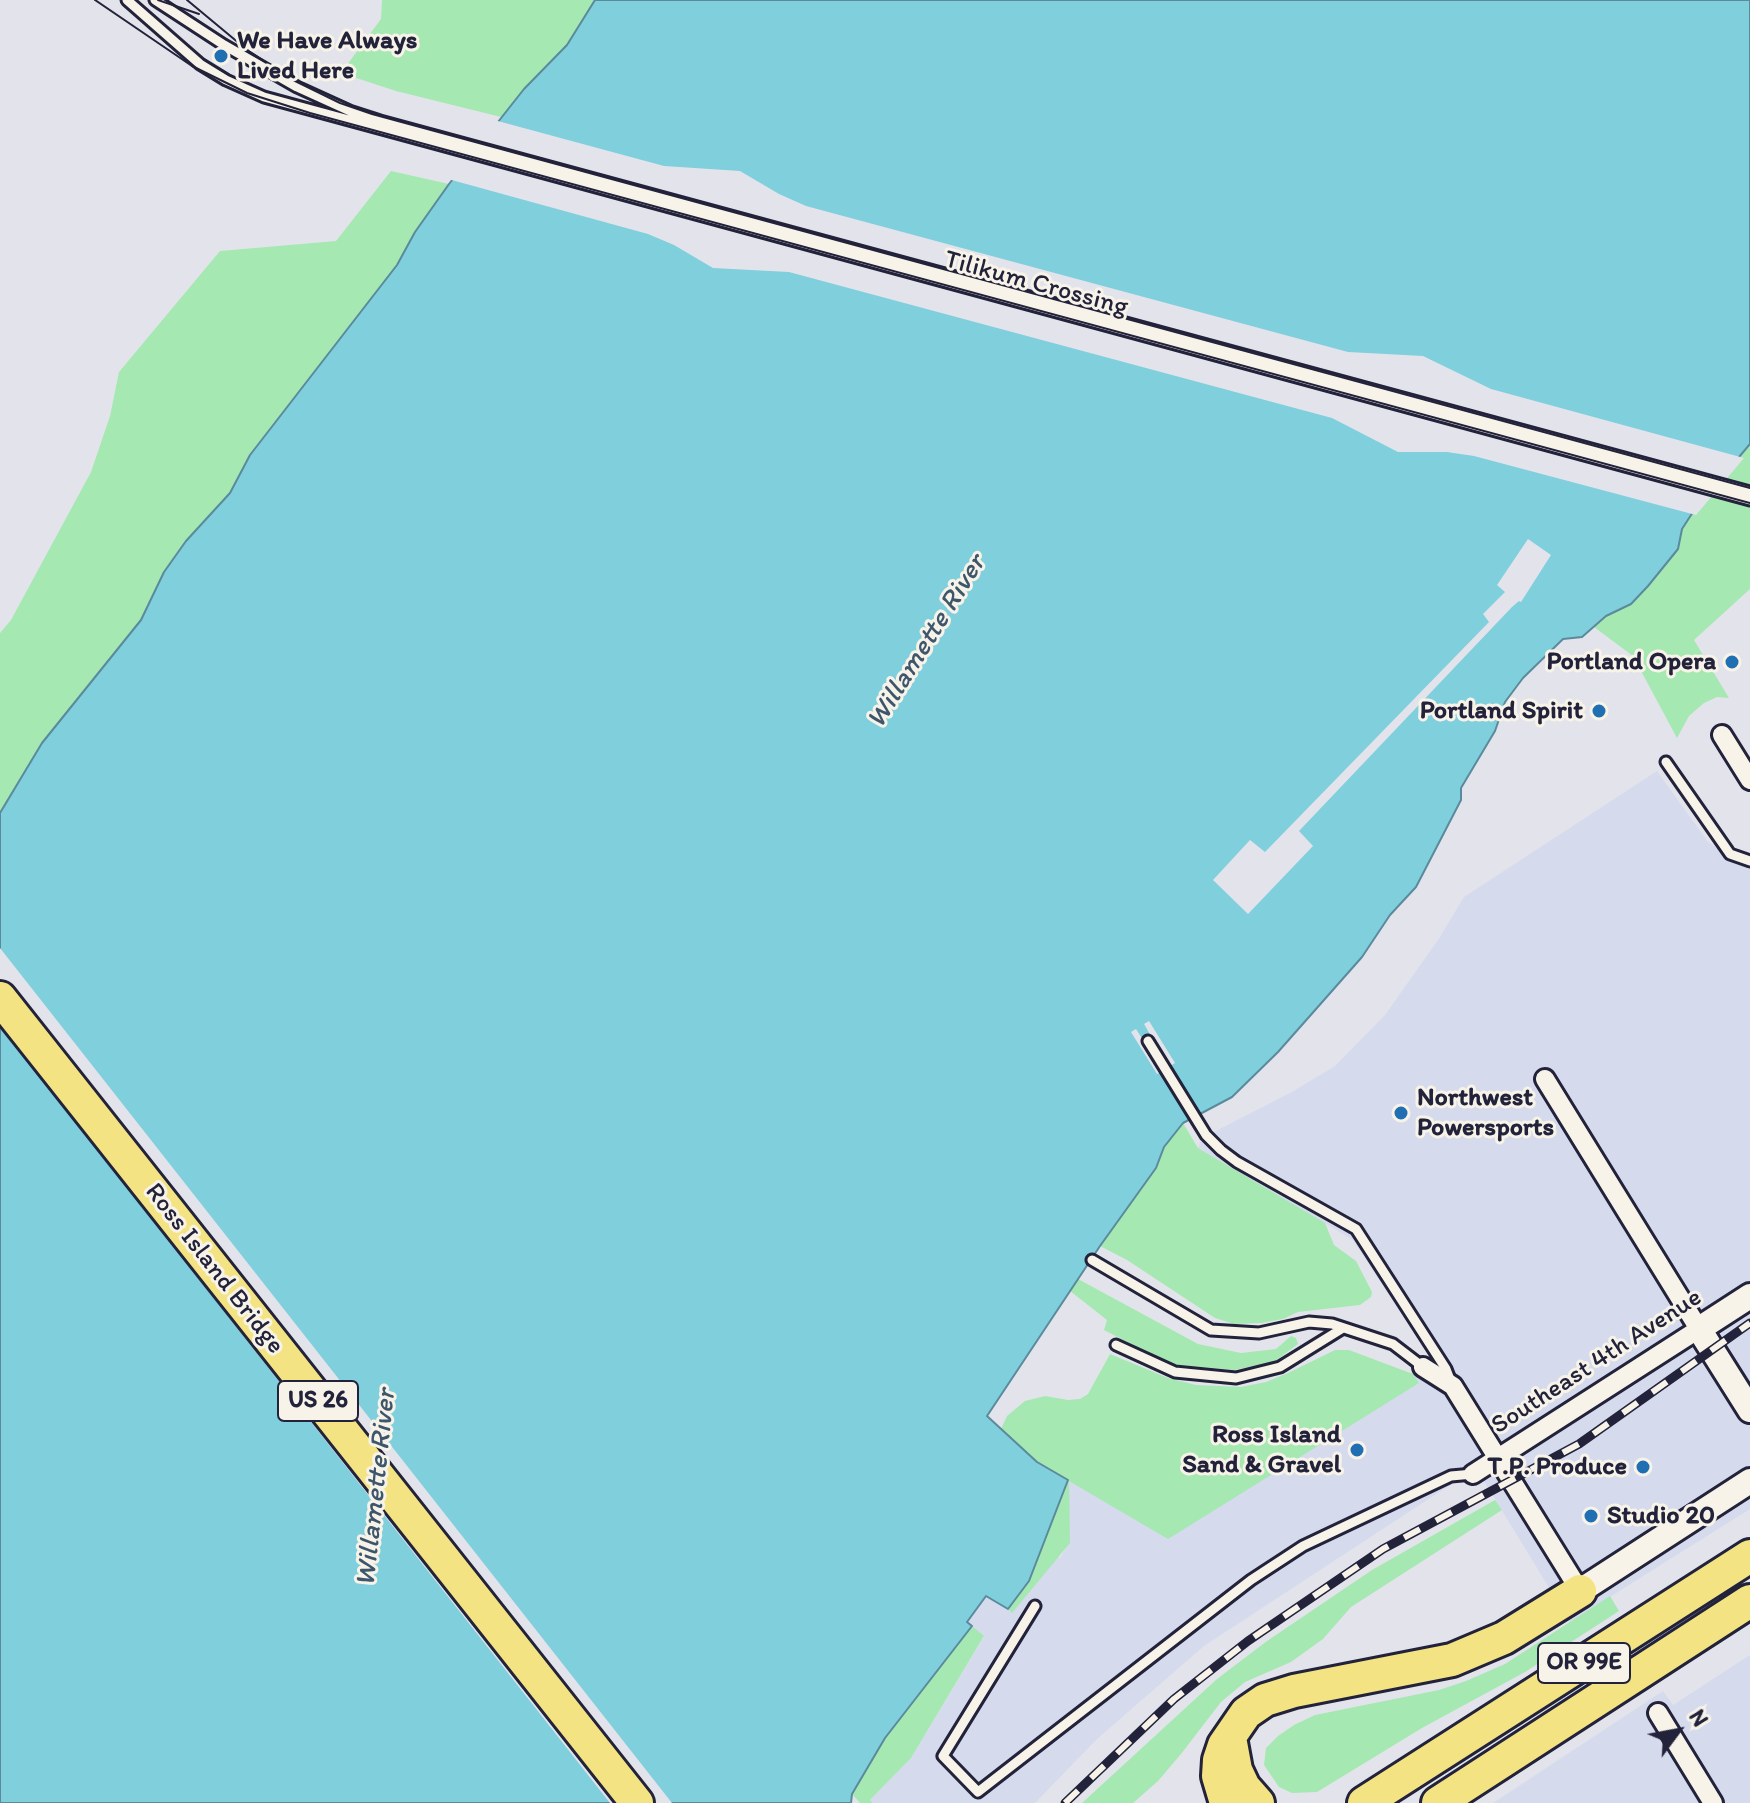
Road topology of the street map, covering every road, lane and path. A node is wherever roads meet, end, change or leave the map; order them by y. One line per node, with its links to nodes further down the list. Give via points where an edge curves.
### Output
1 (127, 0): 4 (lane, Tilikum Crossing, via 184,51 226,80 264,97)
2 (155, 0): 3 (lane, Tilikum Crossing, via 317,97 380,121)
3 (1750, 492)
4 (1750, 500)
5 (1722, 735): 7 (street)
6 (1666, 762): 8 (lane, via 1730,854)
7 (1750, 780)
8 (1750, 861)
9 (0, 998): 30 (highway, Ross Island Bridge / US 26)
10 (1148, 1041): 18 (lane, via 1206,1135 1221,1150 1356,1229)
11 (1545, 1079): 15 (street)
12 (1092, 1260): 14 (lane, via 1211,1330 1259,1333 1309,1322)
13 (1750, 1296): 15 (street, Southeast 4th Avenue)
14 (1343, 1328): 16 (lane, via 1280,1367 1236,1378 1175,1372); 17 (lane, via 1393,1344)
15 (1699, 1329): 19 (street); 20 (street, Southeast 4th Avenue)
16 (1116, 1345)
17 (1423, 1367): 18 (street)
18 (1453, 1386): 20 (street)
19 (1750, 1410)
20 (1499, 1459): 21 (street, Southeast 4th Avenue); 24 (street)
21 (1473, 1474): 26 (lane, via 1451,1476 1303,1546 1251,1580 978,1792 943,1756)
22 (1750, 1481): 24 (street)
23 (1750, 1556): 29 (highway, OR 99E)
24 (1580, 1591): 28 (highway, via 1477,1651 1277,1696 1246,1713)
25 (1750, 1601): 35 (highway, OR 99E)
26 (1035, 1606)
27 (1658, 1713): 36 (street)
28 (1231, 1732): 31 (highway, via 1219,1760); 32 (highway, via 1236,1770)
29 (1401, 1778): 33 (highway); 34 (highway, OR 99E)
30 (637, 1803)
31 (1226, 1803)
32 (1258, 1803)
33 (1348, 1803)
34 (1364, 1803)
35 (1438, 1803)
36 (1713, 1803)

